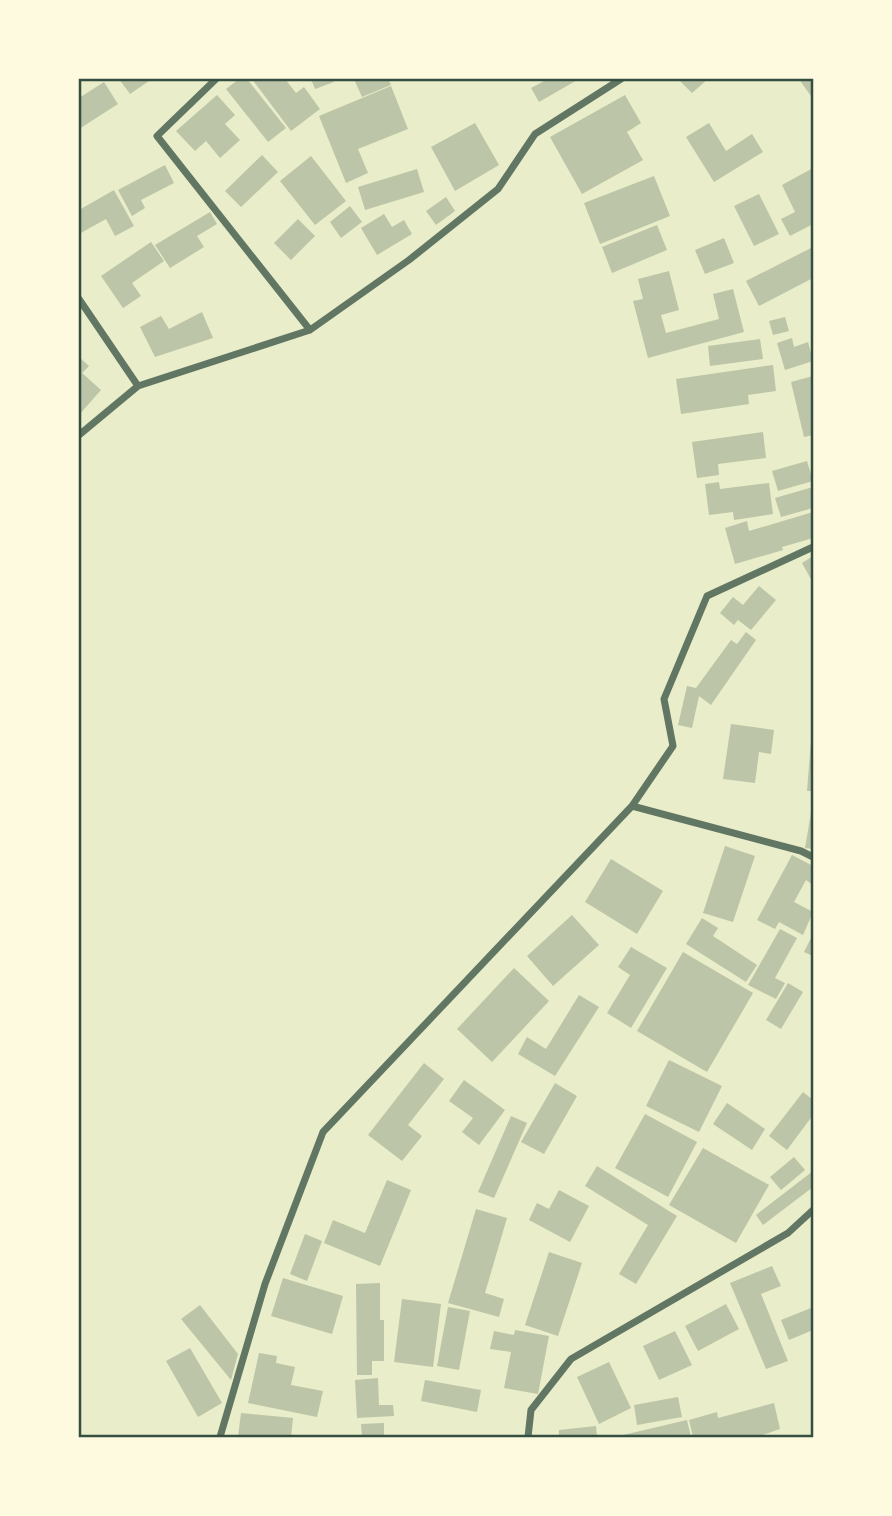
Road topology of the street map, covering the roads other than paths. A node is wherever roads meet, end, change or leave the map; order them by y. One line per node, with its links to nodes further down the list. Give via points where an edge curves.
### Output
1 (216, 79): 4 (street, via 157,136)
2 (621, 79): 4 (street, via 535,134 498,189)
3 (79, 299): 5 (street)
4 (310, 330): 5 (street)
5 (138, 386): 6 (street)
6 (79, 435)
7 (813, 547): 8 (street, via 708,596 664,699 673,746)
8 (632, 806): 9 (street); 11 (street, via 324,1132 265,1284)
9 (813, 857)
10 (813, 1210): 12 (street, via 788,1233 571,1359 530,1410)
11 (220, 1437)
12 (528, 1437)

